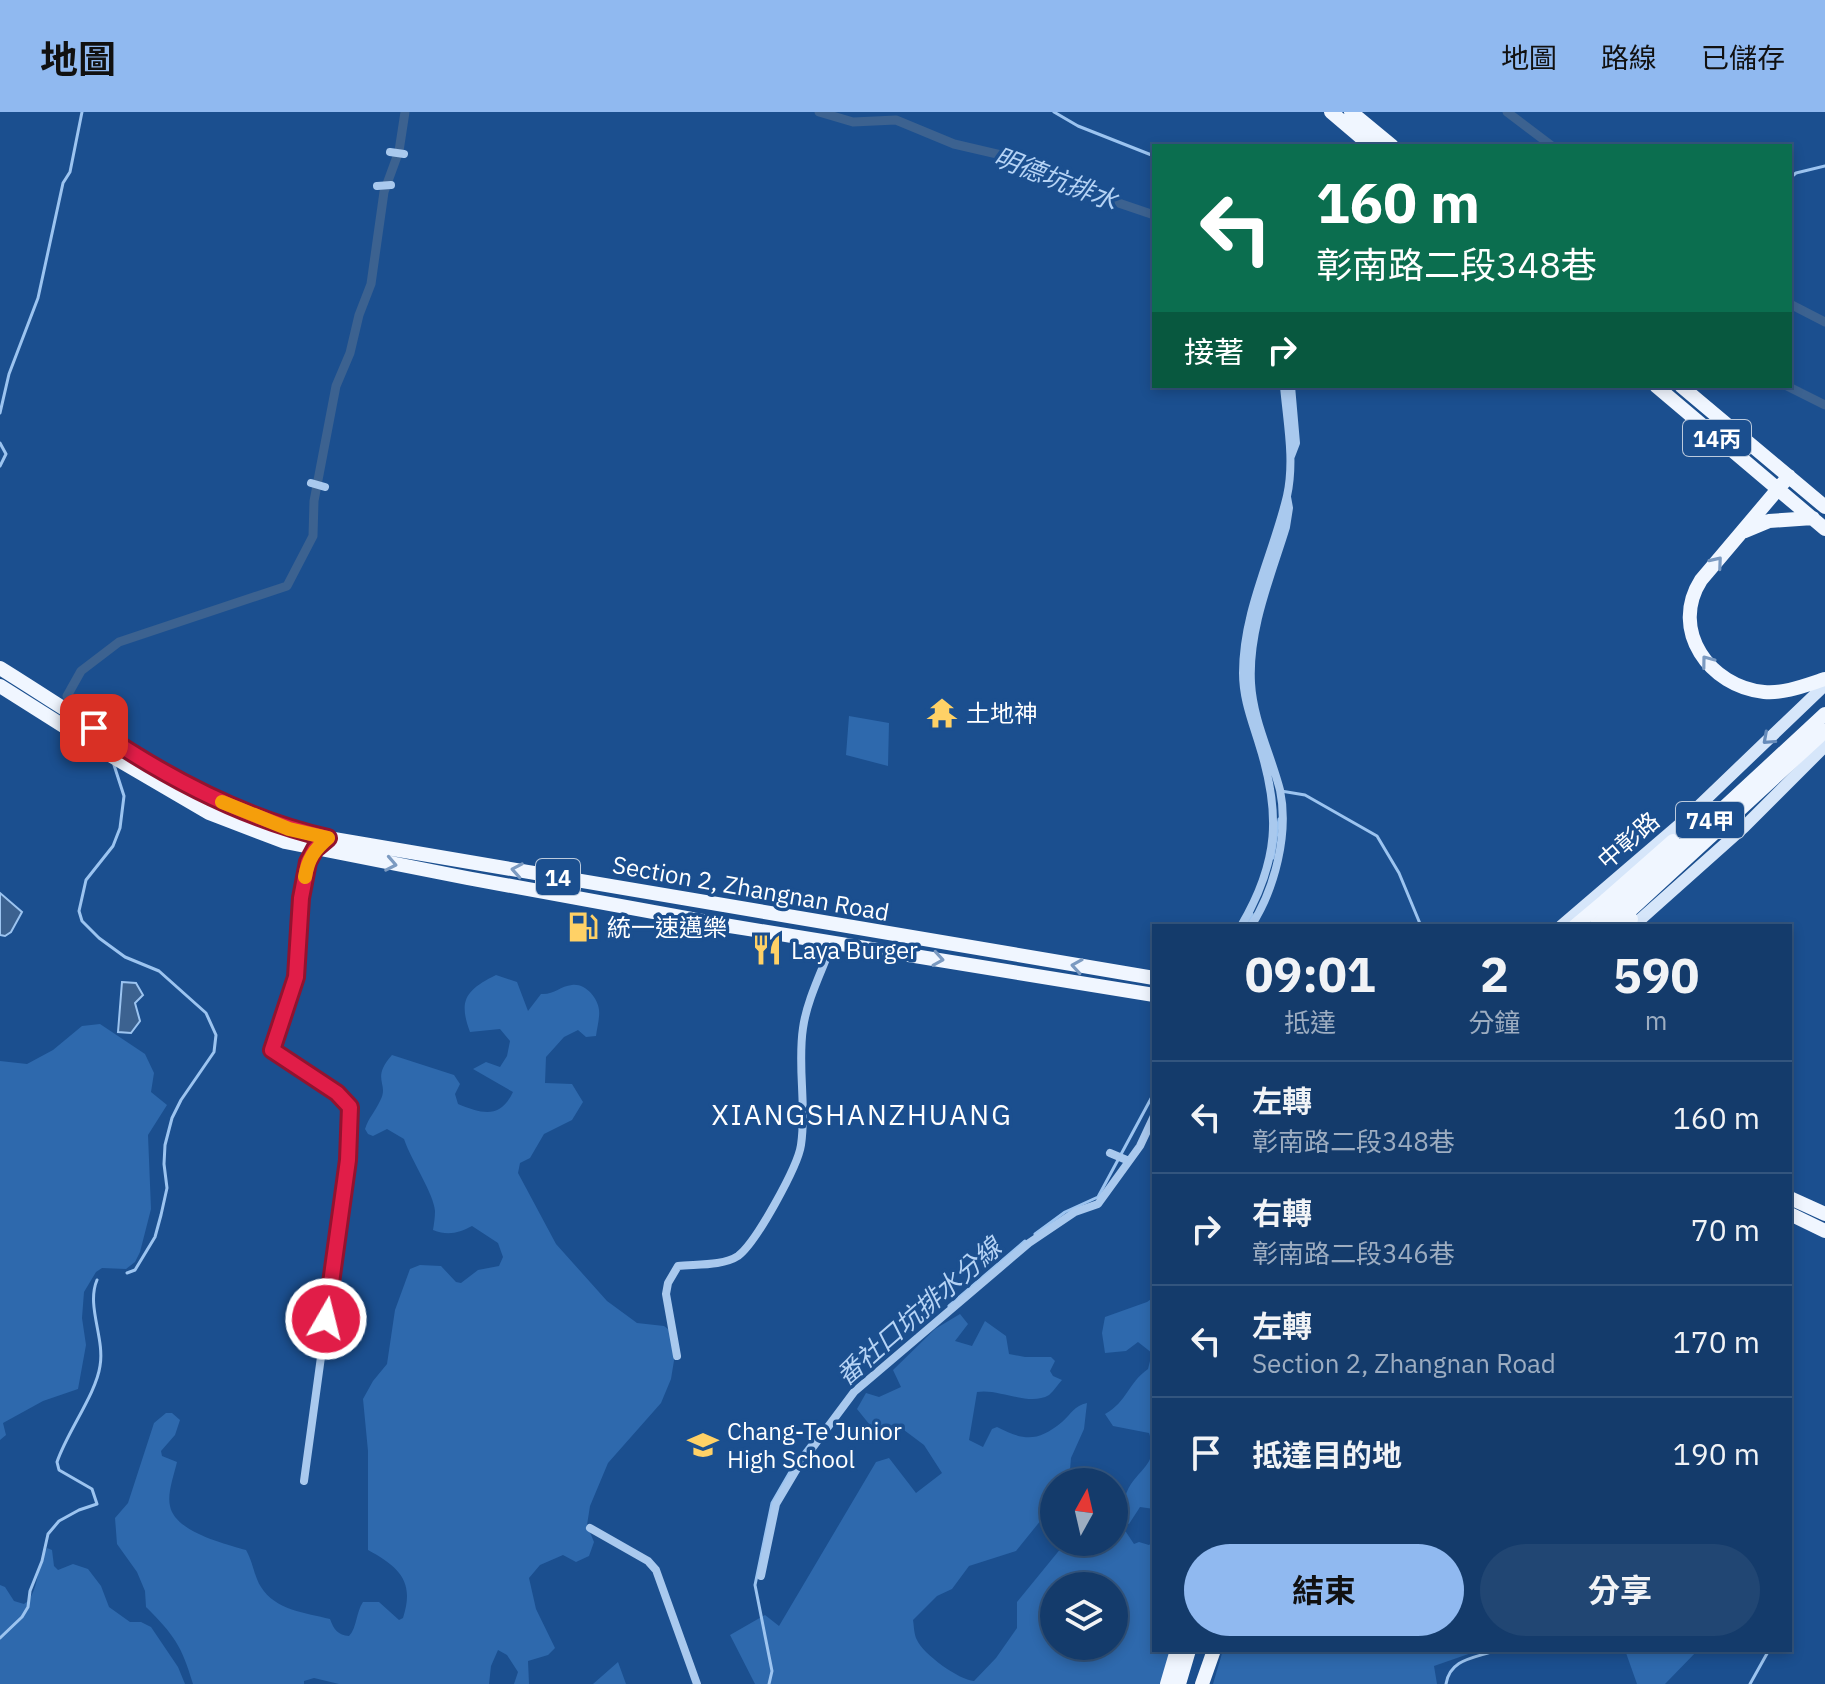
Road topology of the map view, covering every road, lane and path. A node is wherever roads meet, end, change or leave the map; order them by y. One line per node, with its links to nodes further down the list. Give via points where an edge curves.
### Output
1 (1331, 112): 3 (main road)
2 (1351, 112): 4 (main road)
3 (1369, 144)
4 (1390, 144)
5 (390, 152): 6 (street)
6 (404, 154)
7 (391, 185): 8 (street)
8 (377, 186)
9 (1284, 388): 13 (street)
10 (1291, 388): 13 (street, via 1296,443)
11 (1658, 388): 17 (main road, 14丙)
12 (1683, 388): 14 (main road, 14丙)
13 (1290, 457): 18 (street)
14 (1789, 476): 17 (main road); 19 (main road, 14丙)
15 (311, 483): 16 (street)
16 (325, 487)
17 (1778, 489): 20 (main road, 14丙); 22 (main road)
18 (1287, 496): 41 (street, via 1248,623 1244,690 1275,817 1272,847); 42 (street, via 1286,527 1254,639 1251,683 1284,815 1280,850)
19 (1825, 507)
20 (1813, 518): 21 (main road, 14丙); 22 (main road, via 1769,521)
21 (1825, 529)
22 (1741, 533): 24 (main road, one-way to 22, via 1769,693 1731,685 1695,644 1694,592)
23 (0, 668): 28 (main road, Section 2, Zhangnan Road / 14)
24 (1825, 682): 30 (street, 中彰路, one-way to 30)
25 (0, 686): 28 (main road, Section 2, Zhangnan Road / 14)
26 (1825, 714): 31 (main road, 74甲, bridge)
27 (1825, 731): 31 (main road, 74甲, bridge)
28 (108, 746): 32 (main road, Section 2, Zhangnan Road / 14)
29 (1825, 746): 34 (street)
30 (1714, 789): 33 (street, 中彰路); 34 (street)
31 (1748, 793): 44 (main road, bridge, via 1697,821); 45 (main road, 74甲, bridge); 46 (main road, 74甲, bridge); 47 (main road, bridge, via 1712,844)
32 (251, 821): 35 (main road, Section 2, Zhangnan Road / 14); 36 (main road, Section 2, Zhangnan Road / 14, via 285,842)
33 (1680, 824): 37 (street); 43 (street, 中彰路)
34 (1744, 827): 37 (street)
35 (328, 838): 36 (main road); 38 (main road, Section 2, Zhangnan Road / 14)
36 (315, 849): 39 (main road, Section 2, Zhangnan Road / 14, one-way to 39); 59 (street, via 301,898 296,977 272,1050 350,1107 348,1160)
37 (1710, 855): 47 (street)
38 (469, 862): 39 (main road); 40 (main road, Section 2, Zhangnan Road / 14, one-way to 38)
39 (467, 878): 48 (main road, Section 2, Zhangnan Road / 14)
40 (838, 924): 48 (main road); 49 (main road, Section 2, Zhangnan Road / 14, one-way to 40)
41 (1242, 924)
42 (1252, 924)
43 (1563, 924)
44 (1577, 924)
45 (1598, 924)
46 (1615, 924)
47 (1629, 924)
48 (833, 941): 50 (main road, Section 2, Zhangnan Road / 14, one-way to 50); 58 (street, via 804,1023 801,1148 783,1188 739,1255 678,1266 666,1294)
49 (1152, 978)
50 (1152, 995)
51 (1152, 1120): 53 (street)
52 (1110, 1153): 53 (street)
53 (1129, 1161): 61 (street, via 1098,1204 1075,1212 1029,1243 854,1392 776,1504)
54 (1792, 1199): 55 (main road)
55 (1825, 1214)
56 (1792, 1215): 57 (main road)
57 (1825, 1231)
58 (677, 1356)
59 (304, 1481)
60 (590, 1528): 67 (street, via 656,1570)
61 (761, 1576)
62 (1176, 1652): 68 (main road)
63 (1189, 1652): 66 (main road)
64 (1203, 1652): 66 (main road)
65 (1213, 1652): 66 (main road)
66 (1194, 1677): 69 (main road)
67 (697, 1684)
68 (1167, 1684)
69 (1179, 1684)

